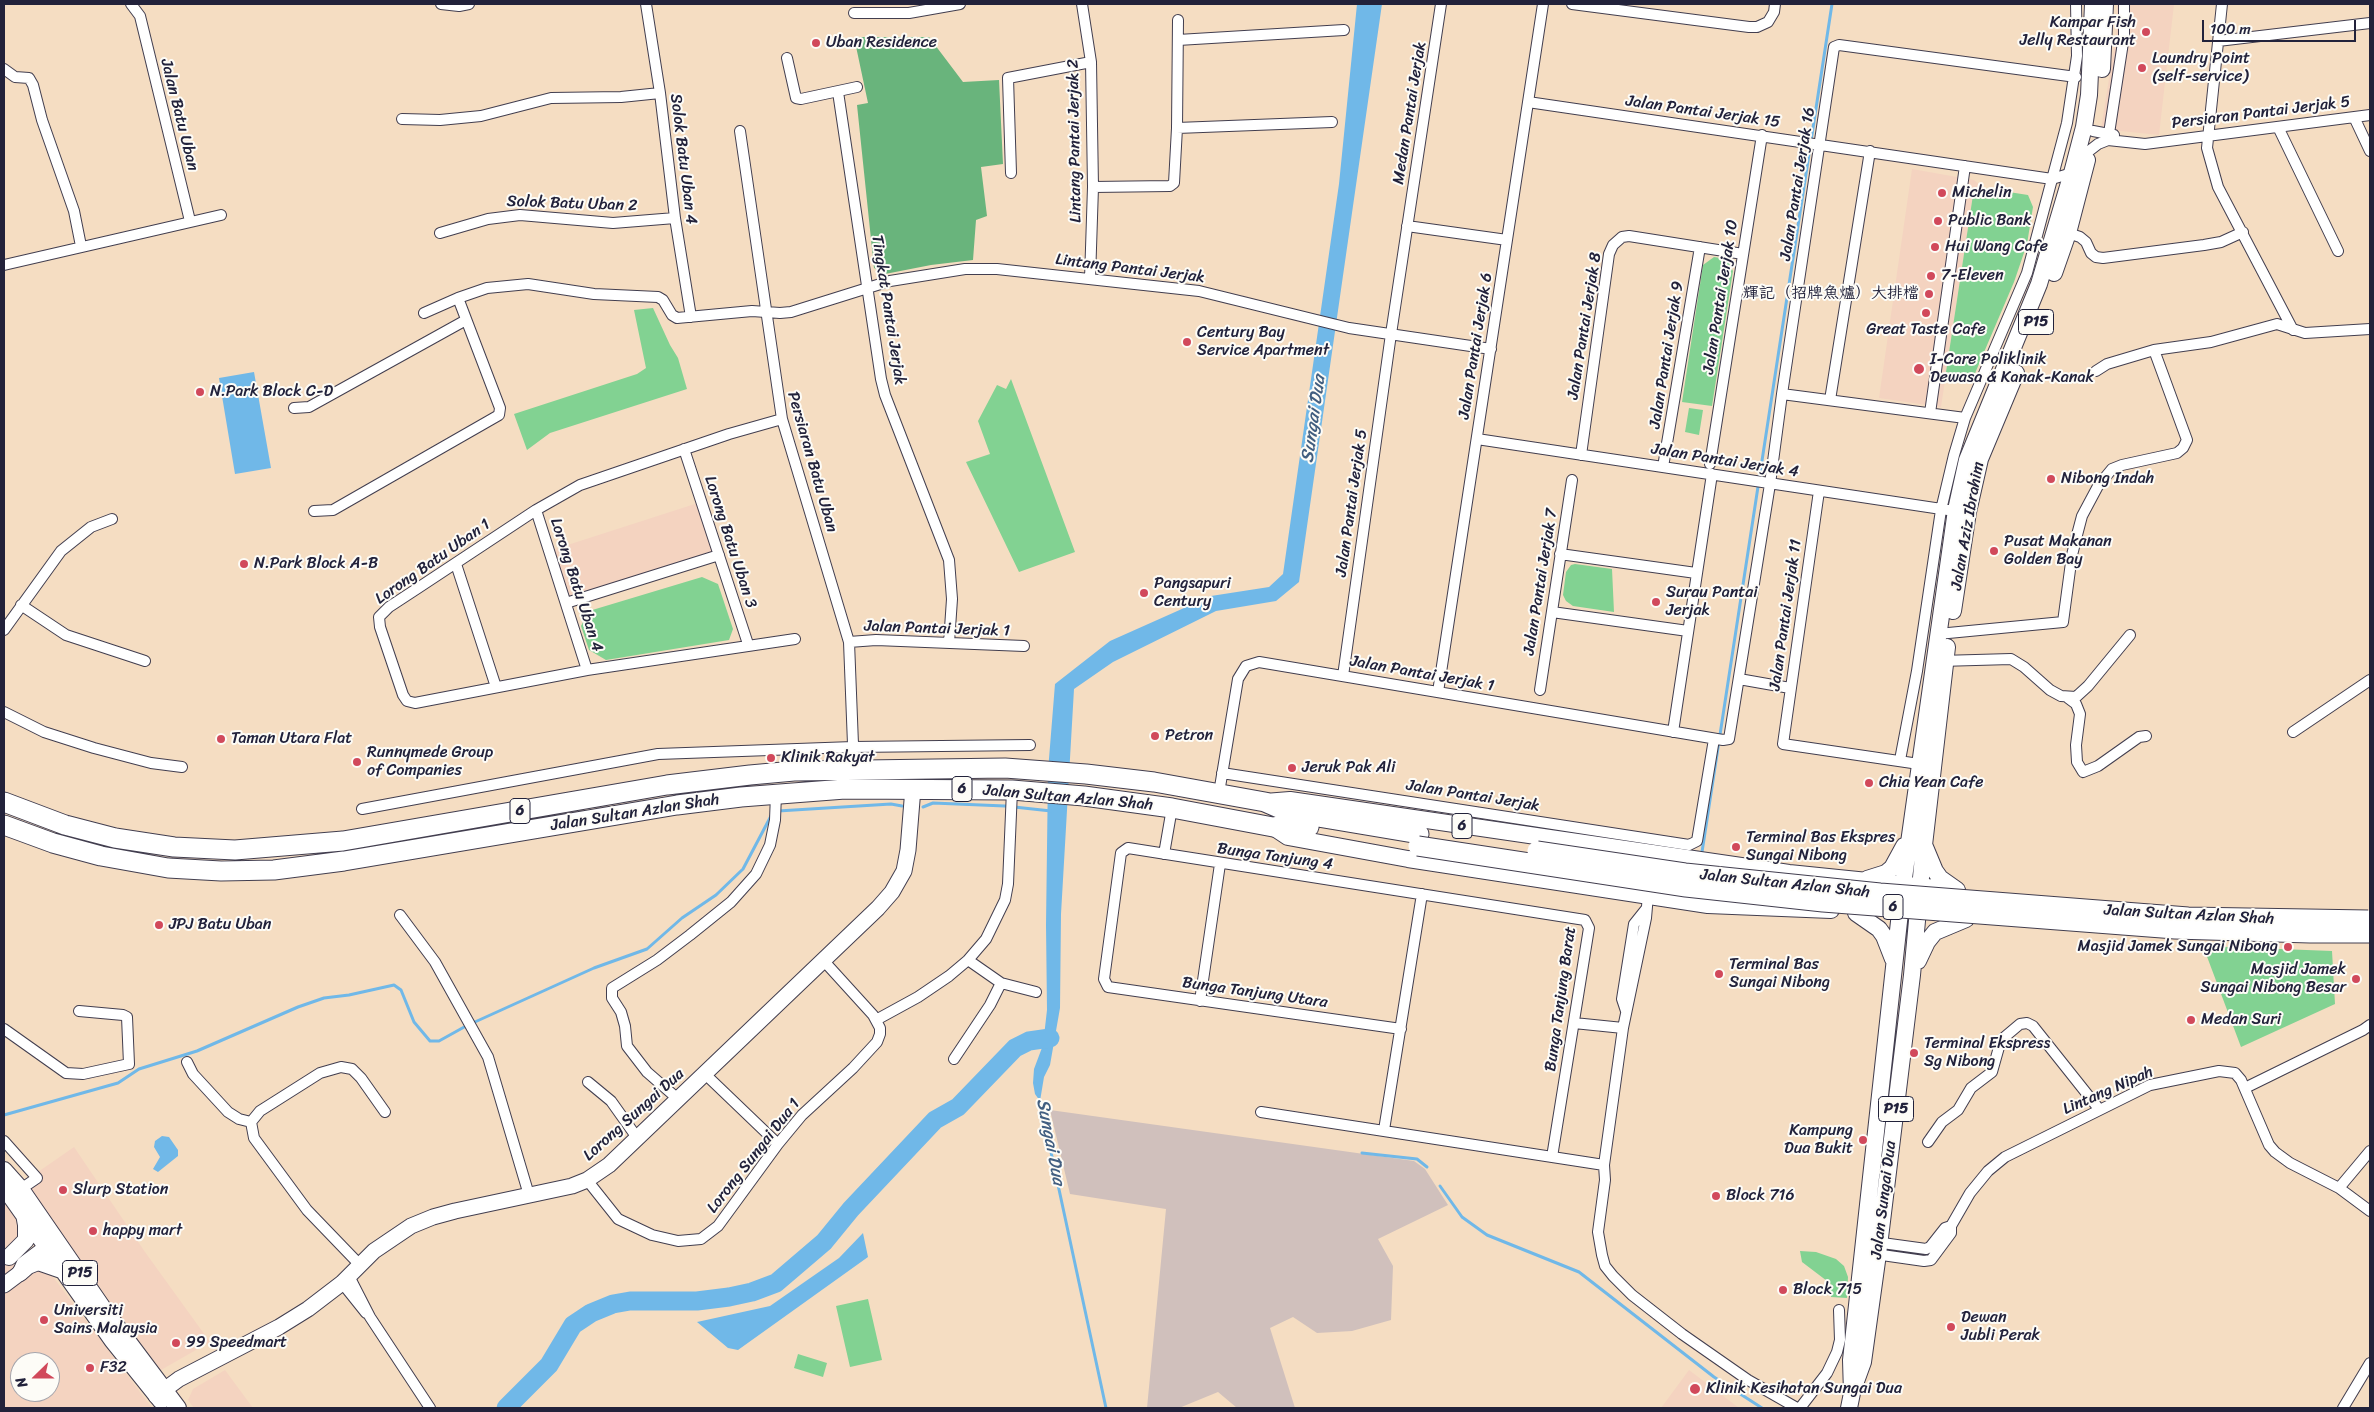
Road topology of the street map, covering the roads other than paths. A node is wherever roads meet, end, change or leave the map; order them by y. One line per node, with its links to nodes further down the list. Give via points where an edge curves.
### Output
1 (131, 4): 18 (street, Jalan Batu Uban)
2 (142, 4): 18 (street, Jalan Batu Uban)
3 (441, 4): 4 (street)
4 (468, 4)
5 (646, 4): 31 (street, Solok Batu Uban 4)
6 (960, 4): 17 (street, via 909,13)
7 (1082, 4): 26 (street, Lintang Pantai Jerjak 2)
8 (1442, 4): 55 (street, Medan Pantai Jerjak)
9 (1543, 4): 32 (street, Jalan Pantai Jerjak 6)
10 (1572, 4): 11 (street, via 1749,27 1768,22)
11 (1776, 4)
12 (2076, 4): 28 (street)
13 (2093, 4): 21 (main road, Jalan Aziz Ibrahim / P15)
14 (2105, 4): 21 (main road, Jalan Aziz Ibrahim / P15)
15 (2124, 4): 41 (street, via 2124,36)
16 (2222, 4): 24 (street)
17 (854, 13)
18 (140, 16): 54 (street, Jalan Batu Uban)
19 (1178, 20): 23 (street)
20 (2370, 23): 24 (street)
21 (2099, 24): 41 (main road, Jalan Aziz Ibrahim / P15); 48 (main road, Jalan Aziz Ibrahim / P15, via 2089,95)
22 (1344, 30): 23 (street)
23 (1178, 40): 38 (street)
24 (2218, 41): 42 (street)
25 (787, 58): 30 (street, via 796,98)
26 (1091, 62): 47 (street, via 1008,78); 50 (street, Lintang Pantai Jerjak 2)
27 (4, 69): 60 (street, via 15,76 29,78 74,211)
28 (2076, 77): 43 (street, Jalan Pantai Jerjak 16, via 1836,46); 49 (street)
29 (857, 87): 30 (street)
30 (838, 92): 66 (street, Tingkat Pantai Jerjak)
31 (660, 93): 35 (street, via 551,98 505,112 474,117); 53 (street, Solok Batu Uban 4)
32 (1528, 102): 40 (street, Jalan Pantai Jerjak 15); 59 (street, Jalan Pantai Jerjak 6)
33 (2370, 115): 34 (street, Persiaran Pantai Jerjak 5)
34 (2354, 117): 37 (street, Persiaran Pantai Jerjak 5); 45 (street)
35 (402, 119)
36 (1332, 122): 38 (street)
37 (2278, 127): 42 (street, Persiaran Pantai Jerjak 5); 62 (street)
38 (1177, 128): 50 (street, via 1176,174 1172,185)
39 (740, 131): 68 (street, Persiaran Batu Uban)
40 (1762, 135): 43 (street, Jalan Pantai Jerjak 15); 63 (street, Jalan Pantai Jerjak 10)
41 (2104, 135): 42 (street, Persiaran Pantai Jerjak 5, via 2144,144); 58 (main road, Jalan Aziz Ibrahim / P15, via 2089,151)
42 (2207, 136): 56 (street, via 2211,168)
43 (1814, 143): 44 (street, Jalan Pantai Jerjak 15); 78 (street, Jalan Pantai Jerjak 16)
44 (1870, 151): 46 (street, Jalan Pantai Jerjak 15); 79 (street)
45 (2370, 151)
46 (1965, 166): 49 (street, Jalan Pantai Jerjak 15); 81 (street)
47 (1011, 173)
48 (2072, 173): 49 (street, Jalan Pantai Jerjak 15); 51 (main road, Jalan Aziz Ibrahim / P15)
49 (2052, 179): 51 (street); 82 (street, via 2027,273)
50 (1093, 187): 65 (street, Lintang Pantai Jerjak 2)
51 (2066, 194): 93 (main road, Jalan Aziz Ibrahim / P15, via 2039,284 1966,460)
52 (221, 214): 54 (street)
53 (674, 218): 57 (street, Solok Batu Uban 2, via 614,223 520,215 488,219); 70 (street, Solok Batu Uban 4)
54 (190, 221): 60 (street)
55 (1407, 226): 59 (street); 74 (street, Medan Pantai Jerjak)
56 (2243, 232): 58 (street, via 2221,242 2103,258 2091,253 2080,237); 73 (street)
57 (440, 233)
58 (2068, 233): 93 (main road, Jalan Aziz Ibrahim / P15, via 2037,320)
59 (1507, 240): 75 (street, Jalan Pantai Jerjak 6)
60 (81, 246): 64 (street)
61 (1700, 247): 63 (street, Jalan Pantai Jerjak 8); 86 (street, Jalan Pantai Jerjak 8, via 1629,236 1622,237 1613,245 1609,254); 87 (street, Jalan Pantai Jerjak 9)
62 (2338, 252)
63 (1743, 254): 88 (street, Jalan Pantai Jerjak 10)
64 (4, 265)
65 (1090, 279): 66 (street, Lintang Pantai Jerjak, via 980,268 938,272); 74 (street, Lintang Pantai Jerjak, via 1199,291 1349,328)
66 (868, 286): 68 (street, Lintang Pantai Jerjak, via 791,312); 109 (street, Tingkat Pantai Jerjak, via 886,395 949,560 952,599)
67 (458, 298): 69 (street); 70 (street, via 487,288 528,284 594,294 658,297 664,300 672,315); 71 (street)
68 (766, 312): 70 (street, Lintang Pantai Jerjak); 83 (street, Persiaran Batu Uban)
69 (424, 313)
70 (691, 317)
71 (466, 320): 80 (street, via 308,407); 94 (street, via 500,408 499,415 333,510)
72 (2370, 329): 73 (street, via 2305,333)
73 (2293, 330): 76 (street, via 2277,324 2219,340)
74 (1391, 334): 75 (street, Lintang Pantai Jerjak); 115 (street, Jalan Pantai Jerjak 5)
75 (1491, 349): 84 (street, Jalan Pantai Jerjak 6)
76 (2154, 350): 77 (street, via 2107,364); 105 (street, via 2187,440 2177,453 2112,469 2098,486 2082,516 2077,535 2063,622)
77 (2096, 371)
78 (1782, 394): 79 (street); 90 (street, Jalan Pantai Jerjak 16)
79 (1830, 400): 81 (street)
80 (294, 408)
81 (1930, 413): 82 (street)
82 (1965, 418): 93 (street, via 1954,455)
83 (782, 419): 85 (street, Lorong Batu Uban 1); 108 (street, Persiaran Batu Uban)
84 (1477, 439): 86 (street, Jalan Pantai Jerjak 4); 121 (street, Jalan Pantai Jerjak 6)
85 (684, 449): 92 (street, Lorong Batu Uban 1, via 593,478); 97 (street, Lorong Batu Uban 3)
86 (1581, 455): 87 (street, Jalan Pantai Jerjak 4)
87 (1664, 467): 88 (street, Jalan Pantai Jerjak 4)
88 (1711, 469): 90 (street, Jalan Pantai Jerjak 4); 99 (street, Jalan Pantai Jerjak 10)
89 (1572, 480): 96 (street, Jalan Pantai Jerjak 7)
90 (1765, 483): 91 (street, Jalan Pantai Jerjak 4); 116 (street, Jalan Pantai Jerjak 16)
91 (1820, 491): 93 (street, Jalan Pantai Jerjak 4); 119 (street, Jalan Pantai Jerjak 11)
92 (536, 510): 98 (street, Lorong Batu Uban 1); 100 (street, Lorong Batu Uban 4)
93 (1955, 511): 105 (main road, Jalan Aziz Ibrahim / P15); 130 (street, via 1917,671)
94 (314, 512)
95 (112, 519): 101 (street, via 76,536 61,551)
96 (1560, 554): 99 (street); 102 (street, Jalan Pantai Jerjak 7)
97 (718, 556): 100 (street); 110 (street, Lorong Batu Uban 3)
98 (456, 564): 118 (street); 118 (street, Lorong Batu Uban 1, via 389,607 380,617 380,627 407,701 415,703)
99 (1696, 573): 104 (street, Jalan Pantai Jerjak 10)
100 (566, 603): 114 (street, Lorong Batu Uban 4)
101 (21, 606): 103 (street); 112 (street, via 66,634)
102 (1552, 612): 104 (street); 120 (street, Jalan Pantai Jerjak 7)
103 (4, 630)
104 (1688, 631): 124 (street, Jalan Pantai Jerjak 10)
105 (1944, 633): 113 (main road, Jalan Aziz Ibrahim / P15)
106 (2130, 635): 122 (street, via 2082,692)
107 (795, 639): 110 (street, Lorong Batu Uban 1)
108 (849, 642): 109 (street, Jalan Pantai Jerjak 1); 129 (street, Persiaran Batu Uban)
109 (949, 643): 111 (street, Jalan Pantai Jerjak 1)
110 (748, 644): 114 (street, Lorong Batu Uban 1)
111 (1024, 646)
112 (145, 661)
113 (1940, 661): 122 (street, via 2011,659 2050,690); 131 (main road, Jalan Aziz Ibrahim / P15); 148 (main road, Jalan Aziz Ibrahim / P15)
114 (587, 670): 118 (street, Lorong Batu Uban 1)
115 (1343, 676): 121 (street, Jalan Pantai Jerjak 1); 134 (street, Jalan Pantai Jerjak 1, via 1259,662 1246,666 1238,679)
116 (1739, 679): 119 (street); 127 (street, Jalan Pantai Jerjak 16, via 1731,735)
117 (2370, 680): 125 (street)
118 (496, 687)
119 (1790, 688): 130 (street, Jalan Pantai Jerjak 11, via 1783,744)
120 (1540, 690)
121 (1438, 692): 124 (street, Jalan Pantai Jerjak 1)
122 (2068, 698): 126 (street, via 2076,704 2080,714 2076,745 2077,762 2083,772 2098,766 2139,737)
123 (4, 712): 132 (street, via 44,732 94,748)
124 (1673, 732): 127 (street, Jalan Pantai Jerjak 1)
125 (2293, 732)
126 (2146, 736)
127 (1719, 740): 147 (street, Jalan Pantai Jerjak 16, via 1697,840)
128 (1030, 745): 129 (street)
129 (853, 747): 133 (street, Persiaran Batu Uban); 142 (street, via 658,754)
130 (1900, 760): 131 (street)
131 (1919, 764): 145 (main road, Jalan Aziz Ibrahim / P15)
132 (182, 767)
133 (854, 770): 136 (highway, Jalan Sultan Azlan Shah / 6, via 1042,770); 139 (highway, Jalan Sultan Azlan Shah / 6, via 794,771 699,780 343,841 245,850 144,844 65,825)
134 (1222, 773): 136 (street, Jalan Pantai Jerjak 1); 147 (street, Jalan Pantai Jerjak)
135 (913, 788): 137 (highway, Jalan Sultan Azlan Shah / 6); 138 (highway, Jalan Sultan Azlan Shah / 6, via 845,789); 168 (street, Lorong Sungai Dua, via 904,871 878,908)
136 (1219, 793): 140 (highway, Jalan Sultan Azlan Shah / 6)
137 (1012, 796): 141 (highway, Jalan Sultan Azlan Shah / 6, via 1041,792); 169 (street, via 1005,900 986,939)
138 (776, 801): 143 (highway, Jalan Sultan Azlan Shah / 6, via 677,805 344,861 247,871 194,870 118,860 53,843); 188 (street, via 770,845 756,874 731,902 657,960 612,988 612,998 625,1026 625,1041 647,1072)
139 (4, 802)
140 (1265, 802): 146 (highway, Jalan Sultan Azlan Shah / 6, via 1288,812); 151 (main road, Jalan Sultan Azlan Shah / 6, via 1290,800)
141 (1172, 808): 144 (highway, Jalan Sultan Azlan Shah / 6); 149 (street)
142 (362, 809)
143 (4, 825)
144 (1273, 826): 146 (highway, Jalan Sultan Azlan Shah / 6, via 1289,824); 157 (main road, Jalan Sultan Azlan Shah / 6, via 1288,837)
145 (1909, 837): 152 (main road, via 1892,868 1877,877); 153 (main road, Jalan Aziz Ibrahim / P15)
146 (1419, 840): 165 (highway, Jalan Sultan Azlan Shah / 6, bridge, via 1880,894 2188,917); 166 (highway, Jalan Sultan Azlan Shah / 6, bridge, via 1677,886 1823,902 2174,929)
147 (1689, 845)
148 (1924, 845): 154 (main road, Jalan Aziz Ibrahim / P15); 155 (main road, via 1940,878)
149 (1164, 854): 150 (street, Bunga Tanjung 4); 173 (street, Bunga Tanjung 4, via 1128,848 1121,853 1104,979)
150 (1220, 864): 156 (street, Bunga Tanjung 4); 175 (street)
151 (1762, 868): 152 (main road, Jalan Sultan Azlan Shah / 6); 158 (main road, via 1772,880 1772,895)
152 (1857, 882): 153 (main road, Jalan Sultan Azlan Shah / 6)
153 (1903, 885): 154 (main road, Jalan Sultan Azlan Shah / 6); 162 (main road, P15)
154 (1920, 886): 155 (main road, Jalan Sultan Azlan Shah / 6); 163 (main road, P15)
155 (1958, 890): 160 (main road, Jalan Sultan Azlan Shah / 6, via 2214,912)
156 (1422, 894): 178 (street, Bunga Tanjung Barat, via 1585,920 1589,928); 181 (street)
157 (1647, 902): 158 (main road, Jalan Sultan Azlan Shah / 6); 180 (street)
158 (1754, 908): 159 (main road, Jalan Sultan Azlan Shah / 6)
159 (1856, 913): 162 (main road, Jalan Sultan Azlan Shah / 6); 170 (main road, via 1879,929)
160 (2370, 913)
161 (400, 915): 205 (street, via 434,962 488,1056)
162 (1900, 916): 163 (main road, Jalan Sultan Azlan Shah / 6); 170 (main road, Jalan Sungai Dua / P15)
163 (1918, 916): 164 (main road, Jalan Sultan Azlan Shah / 6); 171 (main road, Jalan Sungai Dua / P15)
164 (1966, 920): 167 (main road, Jalan Sultan Azlan Shah / 6, via 2198,936); 171 (main road, via 1930,936)
165 (2370, 920)
166 (2370, 933)
167 (2370, 937)
168 (823, 960): 177 (street); 185 (street, Lorong Sungai Dua)
169 (968, 960): 172 (street); 177 (street, via 918,997)
170 (1894, 964): 209 (main road, Jalan Sungai Dua / P15)
171 (1912, 975): 209 (main road, Jalan Sungai Dua / P15)
172 (1001, 983): 174 (street); 183 (street)
173 (1106, 986): 175 (street, Bunga Tanjung Utara)
174 (1036, 992)
175 (1200, 1001): 181 (street, Bunga Tanjung Utara)
176 (79, 1011): 182 (street, via 127,1018 129,1064 83,1074 66,1073)
177 (876, 1020): 197 (street, Lorong Sungai Dua 1, via 880,1028 877,1042 802,1115)
178 (1574, 1023): 180 (street); 199 (street, Bunga Tanjung Barat)
179 (2367, 1027): 187 (street)
180 (1623, 1028): 200 (street)
181 (1401, 1029): 193 (street)
182 (4, 1030)
183 (954, 1060)
184 (187, 1062): 192 (street, via 193,1074 228,1112)
185 (705, 1074): 188 (street, Lorong Sungai Dua); 197 (street)
186 (588, 1082): 194 (street, via 611,1101)
187 (2245, 1088): 189 (street, Lintang Nipah, via 2235,1073 2219,1071 2150,1085); 203 (street, Lintang Nipah, via 2275,1152)
188 (678, 1099): 194 (street, Lorong Sungai Dua)
189 (2099, 1109): 196 (street, via 2032,1026 2020,1024 2001,1040 1992,1072 1971,1088 1958,1110 1942,1122); 209 (street, Lintang Nipah, via 1995,1164 1970,1193 1951,1226 1945,1228 1930,1247)
190 (385, 1112): 192 (street, via 361,1078 352,1070 341,1067 320,1074 260,1111)
191 (1261, 1112): 193 (street)
192 (251, 1122): 211 (street, via 254,1138 307,1210)
193 (1384, 1130): 199 (street)
194 (638, 1139): 202 (street, Lorong Sungai Dua)
195 (4, 1141): 204 (street, via 37,1178)
196 (1928, 1142)
197 (778, 1144): 202 (street, Lorong Sungai Dua 1, via 718,1226 701,1239 678,1241 652,1235 618,1219)
198 (2370, 1152): 203 (street)
199 (1552, 1157): 200 (street)
200 (1604, 1165): 223 (street, via 1598,1232 1602,1255 1613,1276 1682,1334 1768,1394)
201 (4, 1170): 204 (main road, P15)
202 (587, 1180): 205 (street, Lorong Sungai Dua)
203 (2339, 1188): 207 (street, Lintang Nipah)
204 (12, 1191): 206 (main road, P15); 208 (main road, P15)
205 (529, 1196): 211 (street, Lorong Sungai Dua, via 434,1217 392,1237)
206 (23, 1212): 208 (main road, P15); 210 (main road, via 26,1240)
207 (2370, 1212)
208 (49, 1238): 210 (street); 212 (main road, P15); 213 (street, via 24,1264); 218 (main road, P15, via 112,1320)
209 (1871, 1247): 219 (main road, Jalan Sungai Dua / P15, via 1851,1360)
210 (6, 1259)
211 (359, 1264): 214 (street, Lorong Sungai Dua)
212 (64, 1271): 213 (main road, via 38,1262); 218 (main road, P15, via 112,1340)
213 (20, 1273): 215 (street)
214 (345, 1280): 218 (street, Lorong Sungai Dua, via 326,1297 279,1327); 222 (street)
215 (4, 1285)
216 (1839, 1310): 223 (street, via 1837,1352 1827,1373)
217 (2370, 1363): 224 (street)
218 (160, 1392): 220 (main road, P15); 221 (main road, P15)
219 (1851, 1400)
220 (167, 1408)
221 (178, 1408)
222 (430, 1408)
223 (1799, 1408)
224 (2343, 1408)

